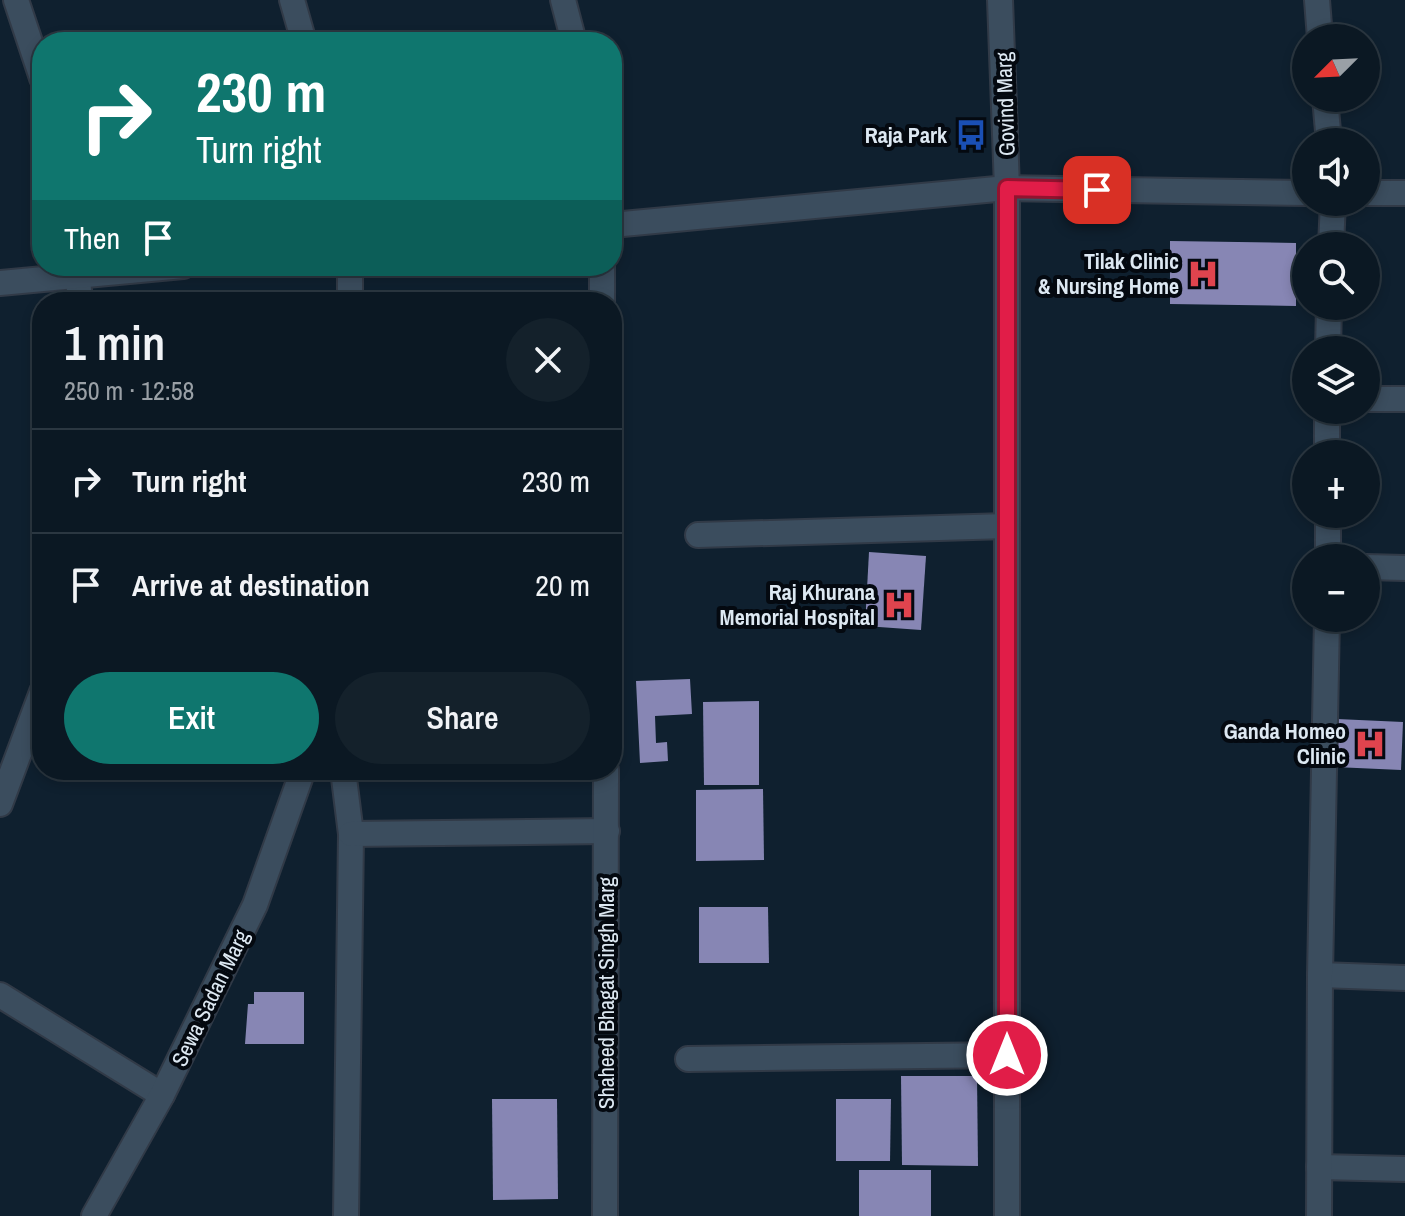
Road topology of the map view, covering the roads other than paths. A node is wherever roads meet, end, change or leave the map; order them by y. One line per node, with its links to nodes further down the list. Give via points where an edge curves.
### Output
1 (16, 0): 9 (street)
2 (292, 0): 7 (street)
3 (563, 0): 8 (street)
4 (1000, 0): 10 (street, Govind Marg)
5 (1317, 0): 6 (street)
6 (1319, 24)
7 (301, 32)
8 (571, 32)
9 (32, 48)
10 (1007, 188): 11 (street); 14 (street); 19 (street, Govind Marg)
11 (1292, 193)
12 (1380, 193): 13 (street)
13 (1405, 193)
14 (622, 224)
15 (46, 276): 16 (street)
16 (0, 283)
17 (1380, 399): 18 (street)
18 (1405, 399)
19 (1007, 526): 20 (street); 34 (street, Govind Marg)
20 (698, 535)
21 (1380, 567): 22 (street)
22 (1405, 568)
23 (1327, 632): 31 (street)
24 (32, 719): 28 (street)
25 (299, 780): 36 (street, Sewa Sadan Marg, via 255,905)
26 (344, 780): 30 (street)
27 (606, 780): 29 (street, Shaheed Bhagat Singh Marg)
28 (0, 804)
29 (607, 831): 30 (street); 41 (street, Shaheed Bhagat Singh Marg)
30 (351, 834): 40 (street)
31 (1320, 975): 32 (street); 37 (street)
32 (1405, 978)
33 (0, 995): 36 (street)
34 (1007, 1055): 35 (street); 42 (street, Govind Marg)
35 (688, 1059)
36 (162, 1095): 39 (street, Sewa Sadan Marg)
37 (1319, 1167): 38 (street); 43 (street)
38 (1405, 1169)
39 (94, 1216)
40 (346, 1216)
41 (605, 1216)
42 (1007, 1216)
43 (1319, 1216)

